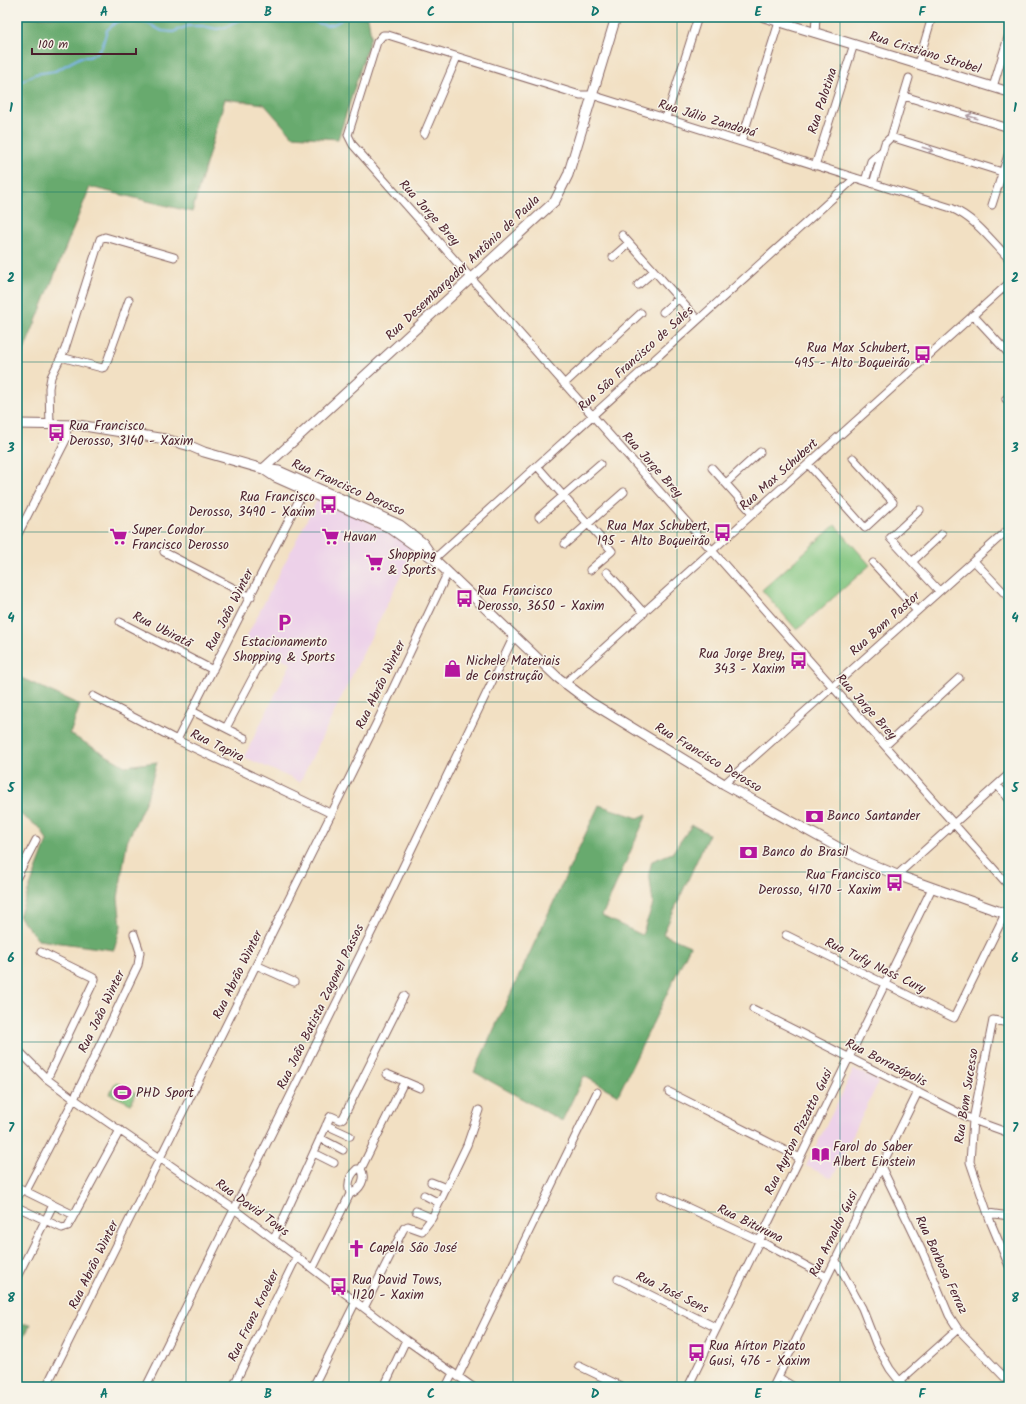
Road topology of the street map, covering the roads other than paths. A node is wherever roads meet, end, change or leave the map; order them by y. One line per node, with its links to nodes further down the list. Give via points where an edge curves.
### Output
1 (616, 17): 16 (main road, Rua Desembargador Antônio de Paula)
2 (698, 17): 18 (street)
3 (764, 17): 6 (main road, Rua Cristiano Strobel)
4 (816, 17): 7 (street)
5 (932, 17): 12 (street)
6 (779, 22): 7 (main road, Rua Cristiano Strobel); 22 (street)
7 (815, 33): 10 (main road, Rua Cristiano Strobel)
8 (1009, 34): 14 (street)
9 (380, 37): 11 (street, Rua Júlio Zandoná, via 388,35); 37 (street, Rua Jorge Brey, via 376,42 348,139)
10 (854, 44): 12 (main road, Rua Cristiano Strobel); 25 (street, Rua Palotina)
11 (457, 56): 16 (street, Rua Júlio Zandoná, via 580,95); 20 (street)
12 (918, 64): 14 (main road, Rua Cristiano Strobel)
13 (910, 78): 17 (street)
14 (993, 87): 15 (main road, Rua Cristiano Strobel)
15 (1009, 92)
16 (592, 95): 18 (street, Rua Júlio Zandoná); 37 (main road, Rua Desembargador Antônio de Paula, via 568,175 554,201)
17 (904, 96): 19 (street, one-way to 17); 21 (street)
18 (666, 118): 22 (street, Rua Júlio Zandoná)
19 (1009, 128)
20 (424, 134)
21 (891, 137): 23 (street, via 885,142); 26 (street, one-way to 26)
22 (741, 142): 25 (street, Rua Júlio Zandoná)
23 (883, 150): 28 (street, via 871,161); 29 (street)
24 (1009, 152): 26 (street)
25 (815, 166): 27 (street, Rua Júlio Zandoná)
26 (1002, 172): 30 (street)
27 (855, 178): 28 (street, Rua Júlio Zandoná); 45 (street, Rua São Francisco de Sales)
28 (865, 181): 29 (street, Rua Júlio Zandoná)
29 (873, 184): 35 (street, Rua Júlio Zandoná, via 964,214)
30 (992, 205)
31 (622, 236): 32 (street)
32 (629, 243): 34 (street); 36 (street)
33 (174, 257): 47 (street, via 105,237 100,239)
34 (613, 257)
35 (1009, 259)
36 (654, 271): 39 (street); 40 (street)
37 (471, 279): 48 (street, Rua Jorge Brey); 59 (main road, Rua Desembargador Antônio de Paula)
38 (1009, 283): 44 (street, Rua Max Schubert)
39 (638, 285)
40 (678, 299): 42 (street); 45 (street)
41 (129, 300): 47 (street, via 105,367)
42 (664, 312)
43 (641, 314): 48 (street)
44 (973, 315): 46 (street); 56 (street, Rua Max Schubert)
45 (698, 320): 49 (street, Rua São Francisco de Sales)
46 (1009, 354)
47 (61, 357): 51 (street, via 50,379)
48 (564, 384): 49 (street, Rua Jorge Brey)
49 (592, 416): 57 (street, Rua São Francisco de Sales); 72 (street, Rua Jorge Brey)
50 (17, 424): 51 (main road, Rua Francisco Derosso)
51 (50, 425): 52 (main road, Rua Francisco Derosso)
52 (66, 425): 59 (main road, Rua Francisco Derosso, via 165,439); 70 (street, via 67,438)
53 (760, 452): 60 (street)
54 (853, 458): 56 (street, via 893,502 865,528)
55 (600, 464): 63 (street)
56 (808, 464): 65 (street, Rua Max Schubert)
57 (537, 466): 63 (street); 74 (street, Rua São Francisco de Sales)
58 (712, 468): 60 (street)
59 (263, 469): 61 (main road, Rua Francisco Derosso); 74 (main road, Rua Francisco Derosso, via 279,471 400,525 423,543)
60 (726, 484): 65 (street)
61 (304, 490): 74 (main road, Rua Francisco Derosso, via 390,528); 82 (street, Rua João Winter)
62 (624, 492): 67 (street)
63 (564, 496): 66 (street); 67 (street)
64 (920, 510): 76 (street, via 890,538)
65 (754, 514): 72 (street, Rua Max Schubert)
66 (539, 517)
67 (588, 524): 71 (street); 78 (street, via 612,550)
68 (1009, 529): 75 (street, Rua Bom Pastor)
69 (942, 534): 76 (street)
70 (17, 536)
71 (565, 544)
72 (712, 551): 85 (street, Rua Max Schubert); 92 (street, Rua Jorge Brey)
73 (164, 552): 82 (street)
74 (434, 559): 79 (main road, Rua Francisco Derosso)
75 (974, 561): 81 (street, Rua Bom Pastor); 83 (street)
76 (912, 562): 81 (street)
77 (873, 563): 84 (street)
78 (590, 570)
79 (448, 572): 87 (main road, Rua Francisco Derosso); 103 (street, Rua Abrão Winter)
80 (607, 572): 85 (street)
81 (939, 591): 84 (street, Rua Bom Pastor)
82 (251, 597): 89 (street, Rua João Winter)
83 (1009, 598)
84 (917, 611): 92 (street, Rua Bom Pastor)
85 (644, 613): 91 (street, Rua Max Schubert)
86 (120, 622): 89 (street, Rua Ubiratã)
87 (514, 636): 91 (main road, Rua Francisco Derosso); 154 (street, Rua João Batista Zagonel Passos)
88 (261, 662): 95 (street)
89 (213, 670): 94 (street, Rua João Winter)
90 (959, 678): 98 (street)
91 (564, 684): 100 (main road, Rua Francisco Derosso)
92 (832, 687): 98 (street, Rua Jorge Brey); 100 (street, Rua Bom Pastor)
93 (93, 696): 97 (street, Rua Tapira)
94 (192, 711): 95 (street); 97 (street, Rua João Winter)
95 (226, 728): 96 (street)
96 (245, 738)
97 (177, 740): 103 (street, Rua Tapira)
98 (885, 746): 104 (street, Rua Jorge Brey)
99 (1009, 774): 101 (street)
100 (724, 784): 106 (main road, Rua Francisco Derosso, via 854,856)
101 (997, 785): 102 (street); 104 (street)
102 (1009, 799)
103 (332, 814): 114 (street, Rua Abrão Winter)
104 (954, 824): 106 (street); 108 (street, Rua Jorge Brey)
105 (36, 840): 107 (street)
106 (897, 875): 109 (main road, Rua Francisco Derosso)
107 (17, 877)
108 (1009, 886)
109 (932, 888): 110 (main road, Rua Francisco Derosso); 116 (street, Rua Ayrton Pizzatto Gusi)
110 (1007, 914): 116 (street, Rua Tufy Nass Cury, via 954,1018)
111 (134, 934): 129 (street, Rua João Winter, via 140,952 138,965)
112 (786, 935): 116 (street, Rua Tufy Nass Cury)
113 (41, 952): 123 (street, via 94,979)
114 (256, 965): 115 (street); 139 (street, Rua Abrão Winter)
115 (294, 982)
116 (885, 984): 121 (street, Rua Ayrton Pizzatto Gusi)
117 (404, 996): 132 (street, via 343,1118 340,1120 331,1116)
118 (753, 1009): 121 (street, Rua Borrazópolis)
119 (1009, 1023): 131 (street, Rua Bom Sucesso, via 993,1020)
120 (17, 1049): 123 (street, Rua David Tows)
121 (849, 1058): 128 (street, Rua Borrazópolis); 140 (street, Rua Ayrton Pizzatto Gusi)
122 (387, 1074): 124 (street)
123 (47, 1079): 129 (street, Rua David Tows)
124 (404, 1082): 125 (street); 143 (street)
125 (420, 1088)
126 (597, 1092): 176 (street)
127 (669, 1092): 140 (street)
128 (918, 1092): 131 (street, Rua Borrazópolis); 142 (street, Rua Arnaldo Gusi)
129 (74, 1099): 133 (street, Rua David Tows); 146 (street, Rua João Winter)
130 (479, 1110): 145 (street, via 467,1145)
131 (973, 1120): 134 (street, Rua Borrazópolis); 156 (street, Rua Bom Sucesso, via 970,1162)
132 (326, 1124): 135 (street); 136 (street)
133 (120, 1130): 139 (street, Rua David Tows); 157 (street)
134 (1009, 1133)
135 (350, 1136)
136 (320, 1138): 137 (street); 138 (street)
137 (343, 1150)
138 (314, 1152): 141 (street); 161 (street)
139 (161, 1157): 154 (street, Rua David Tows); 180 (street, Rua Abrão Winter)
140 (800, 1158): 162 (street, Rua Ayrton Pizzatto Gusi)
141 (334, 1163)
142 (881, 1166): 164 (street, Rua Arnaldo Gusi); 173 (street, Rua Barbosa Ferraz, via 923,1253 949,1315)
143 (360, 1169): 147 (street, via 351,1175 348,1187); 147 (street, via 363,1178 359,1189)
144 (431, 1182): 145 (street)
145 (446, 1188): 151 (street)
146 (22, 1189): 150 (street, Rua João Winter); 152 (street)
147 (350, 1194): 166 (street)
148 (424, 1195): 151 (street)
149 (660, 1195): 162 (street, Rua Bituruna)
150 (17, 1199)
151 (439, 1203): 159 (street)
152 (53, 1205): 157 (street); 160 (street)
153 (17, 1207): 160 (street)
154 (234, 1209): 161 (street, Rua David Tows); 181 (street, Rua João Batista Zagonel Passos)
155 (416, 1211): 159 (street)
156 (988, 1213): 158 (street); 165 (street, Rua Bom Sucesso)
157 (74, 1215): 160 (street, via 65,1228)
158 (1009, 1216)
159 (432, 1218): 171 (street, via 422,1232 408,1226 404,1228)
160 (45, 1221): 167 (street)
161 (274, 1239): 163 (street, Rua David Tows)
162 (760, 1241): 168 (street, Rua Bituruna); 172 (street, Rua Ayrton Pizzatto Gusi)
163 (297, 1256): 166 (street, Rua David Tows); 182 (street, Rua Franz Kroeker)
164 (835, 1259): 168 (street, Rua Arnaldo Gusi); 179 (street, via 862,1308 876,1344)
165 (1009, 1266)
166 (313, 1268): 170 (street, Rua David Tows)
167 (17, 1277)
168 (827, 1277): 177 (street, Rua Arnaldo Gusi)
169 (618, 1279): 172 (street, Rua José Sens)
170 (356, 1302): 171 (street, Rua David Tows); 183 (street)
171 (364, 1308): 174 (street, Rua David Tows)
172 (717, 1328): 188 (street, Rua Ayrton Pizzatto Gusi)
173 (958, 1329): 178 (street, Rua Barbosa Ferraz); 179 (street)
174 (406, 1340): 176 (street, Rua David Tows); 184 (street)
175 (579, 1366): 187 (street)
176 (456, 1375): 185 (street); 186 (street, Rua David Tows)
177 (778, 1377): 189 (street, Rua Arnaldo Gusi); 190 (street)
178 (1009, 1382)
179 (902, 1384)
180 (46, 1387)
181 (146, 1387)
182 (233, 1387)
183 (313, 1387)
184 (384, 1387)
185 (446, 1387)
186 (473, 1387)
187 (623, 1387)
188 (688, 1387)
189 (773, 1387)
190 (794, 1387)

